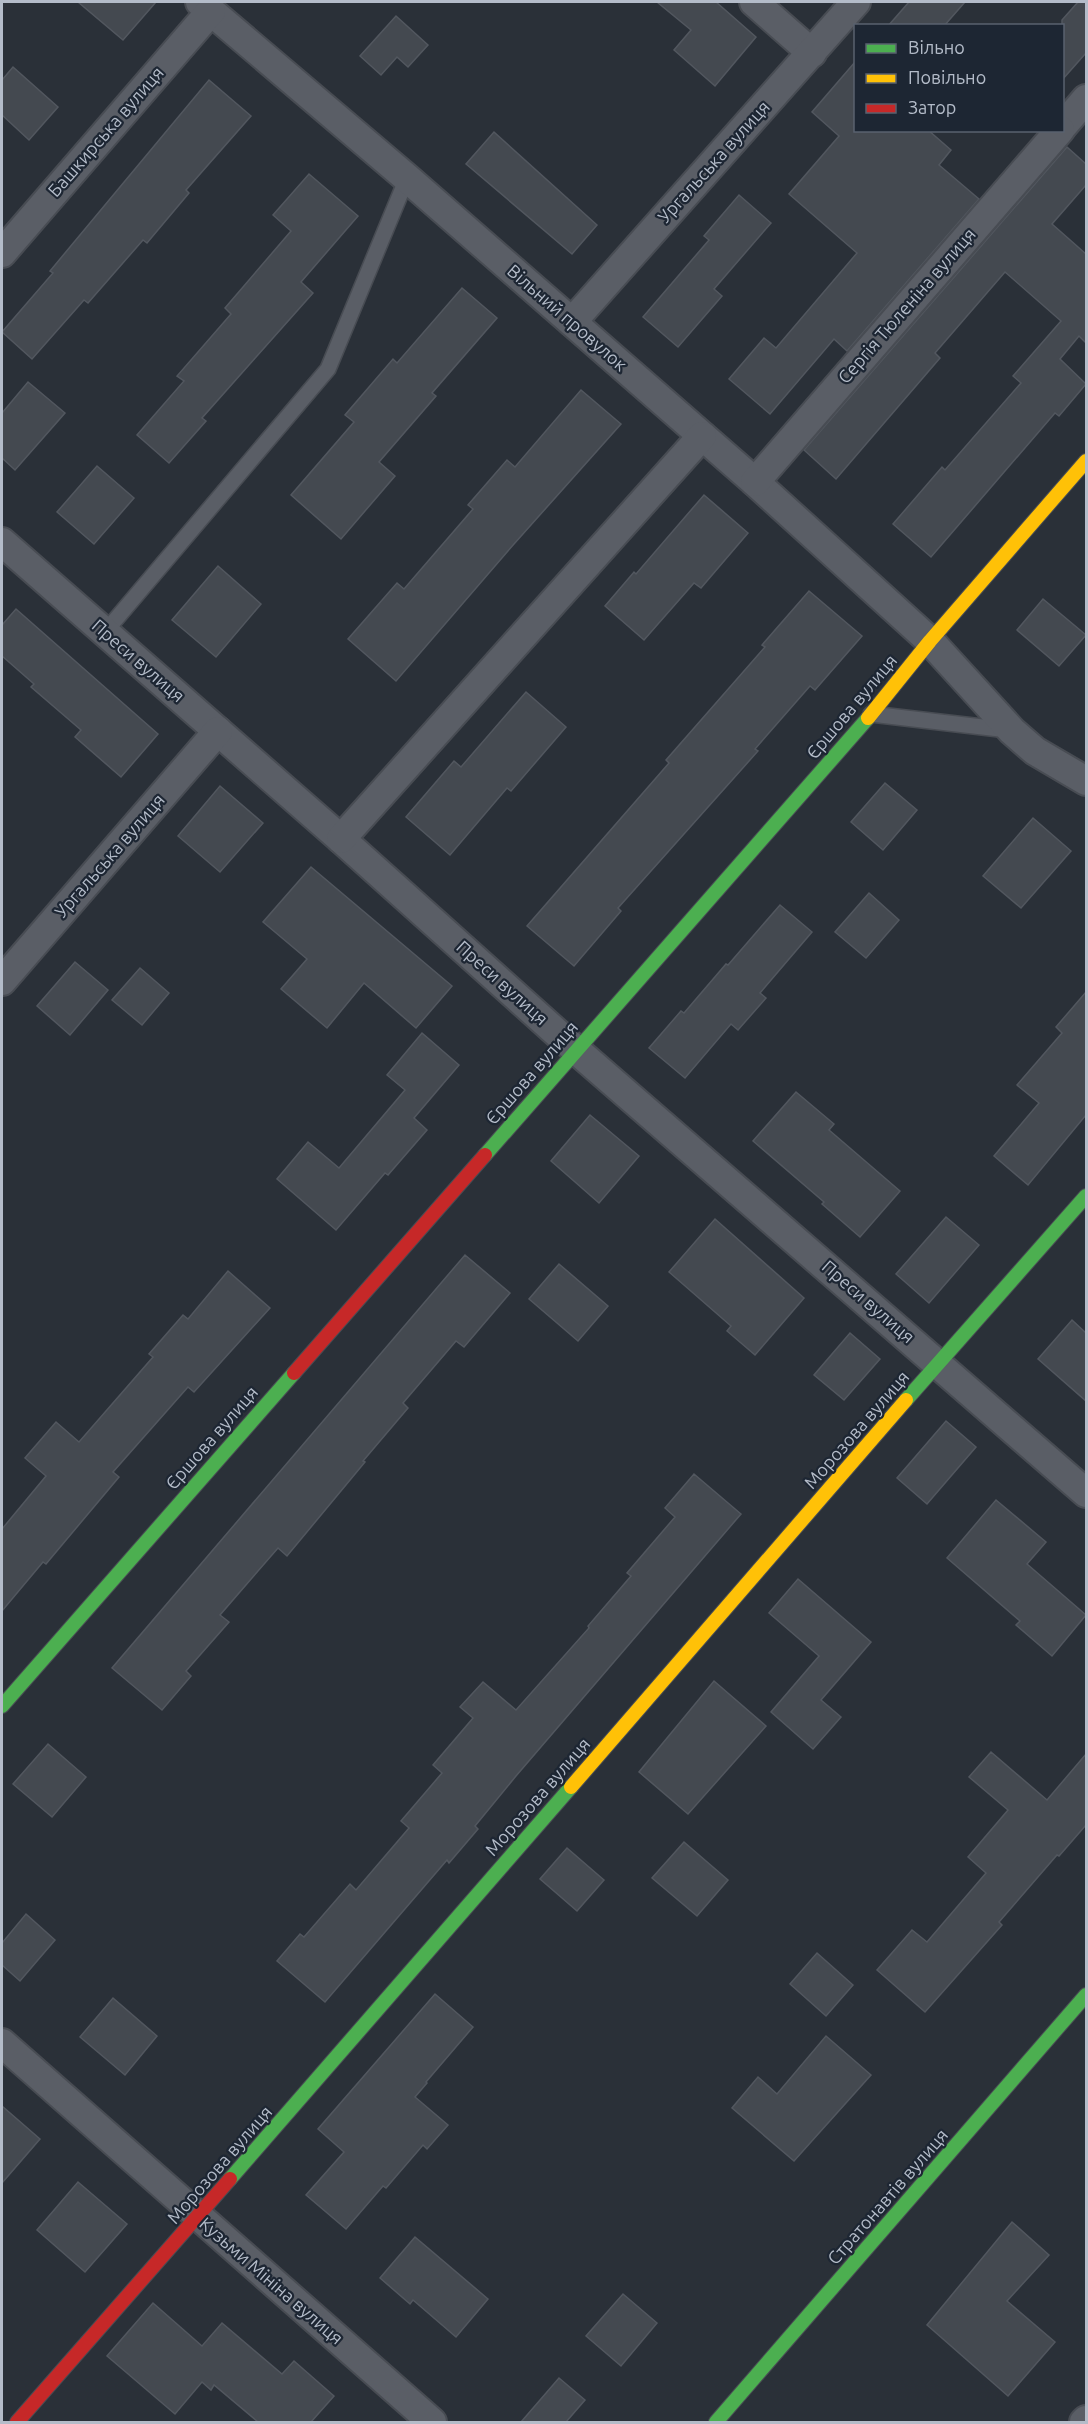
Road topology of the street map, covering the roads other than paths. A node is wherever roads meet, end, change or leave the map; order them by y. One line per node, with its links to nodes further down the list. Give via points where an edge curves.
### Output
1 (754, 2): 4 (street)
2 (856, 2): 4 (street, Ургальська вулиця)
3 (205, 6): 8 (street, Вільний провулок); 9 (street, Башкирська вулиця)
4 (812, 52): 10 (street, Ургальська вулиця)
5 (1086, 99): 6 (street, Сергія Тюленіна вулиця)
6 (1064, 125)
7 (1058, 132): 13 (street, Сергія Тюленіна вулиця)
8 (407, 178): 10 (street, Вільний провулок); 15 (lane, via 328,369)
9 (2, 253)
10 (572, 322): 11 (street, Вільний провулок)
11 (702, 436): 13 (street, Вільний провулок); 21 (street)
12 (1086, 461): 16 (street, Єршова вулиця)
13 (754, 482): 16 (street, Вільний провулок)
14 (2, 542): 15 (street, Преси вулиця)
15 (105, 632): 18 (street, Преси вулиця)
16 (930, 641): 17 (street, Єршова вулиця); 19 (street, Вільний провулок)
17 (871, 714): 19 (lane); 23 (street, Єршова вулиця)
18 (218, 731): 21 (street, Преси вулиця); 22 (street, Ургальська вулиця)
19 (1012, 731): 20 (street, Вільний провулок, via 1035,752)
20 (1086, 781)
21 (340, 839): 23 (street, Преси вулиця)
22 (2, 981)
23 (576, 1050): 25 (street, Преси вулиця); 27 (street, Єршова вулиця)
24 (1086, 1196): 25 (street, Морозова вулиця)
25 (939, 1363): 26 (street, Преси вулиця); 30 (street, Морозова вулиця)
26 (1086, 1493)
27 (2, 1706)
28 (1086, 1995): 33 (street, Стратонавтів вулиця)
29 (2, 2043): 30 (street, Кузьми Мініна вулиця)
30 (198, 2217): 31 (street, Морозова вулиця); 32 (street, Кузьми Мініна вулиця)
31 (18, 2422)
32 (432, 2422)
33 (716, 2422)

